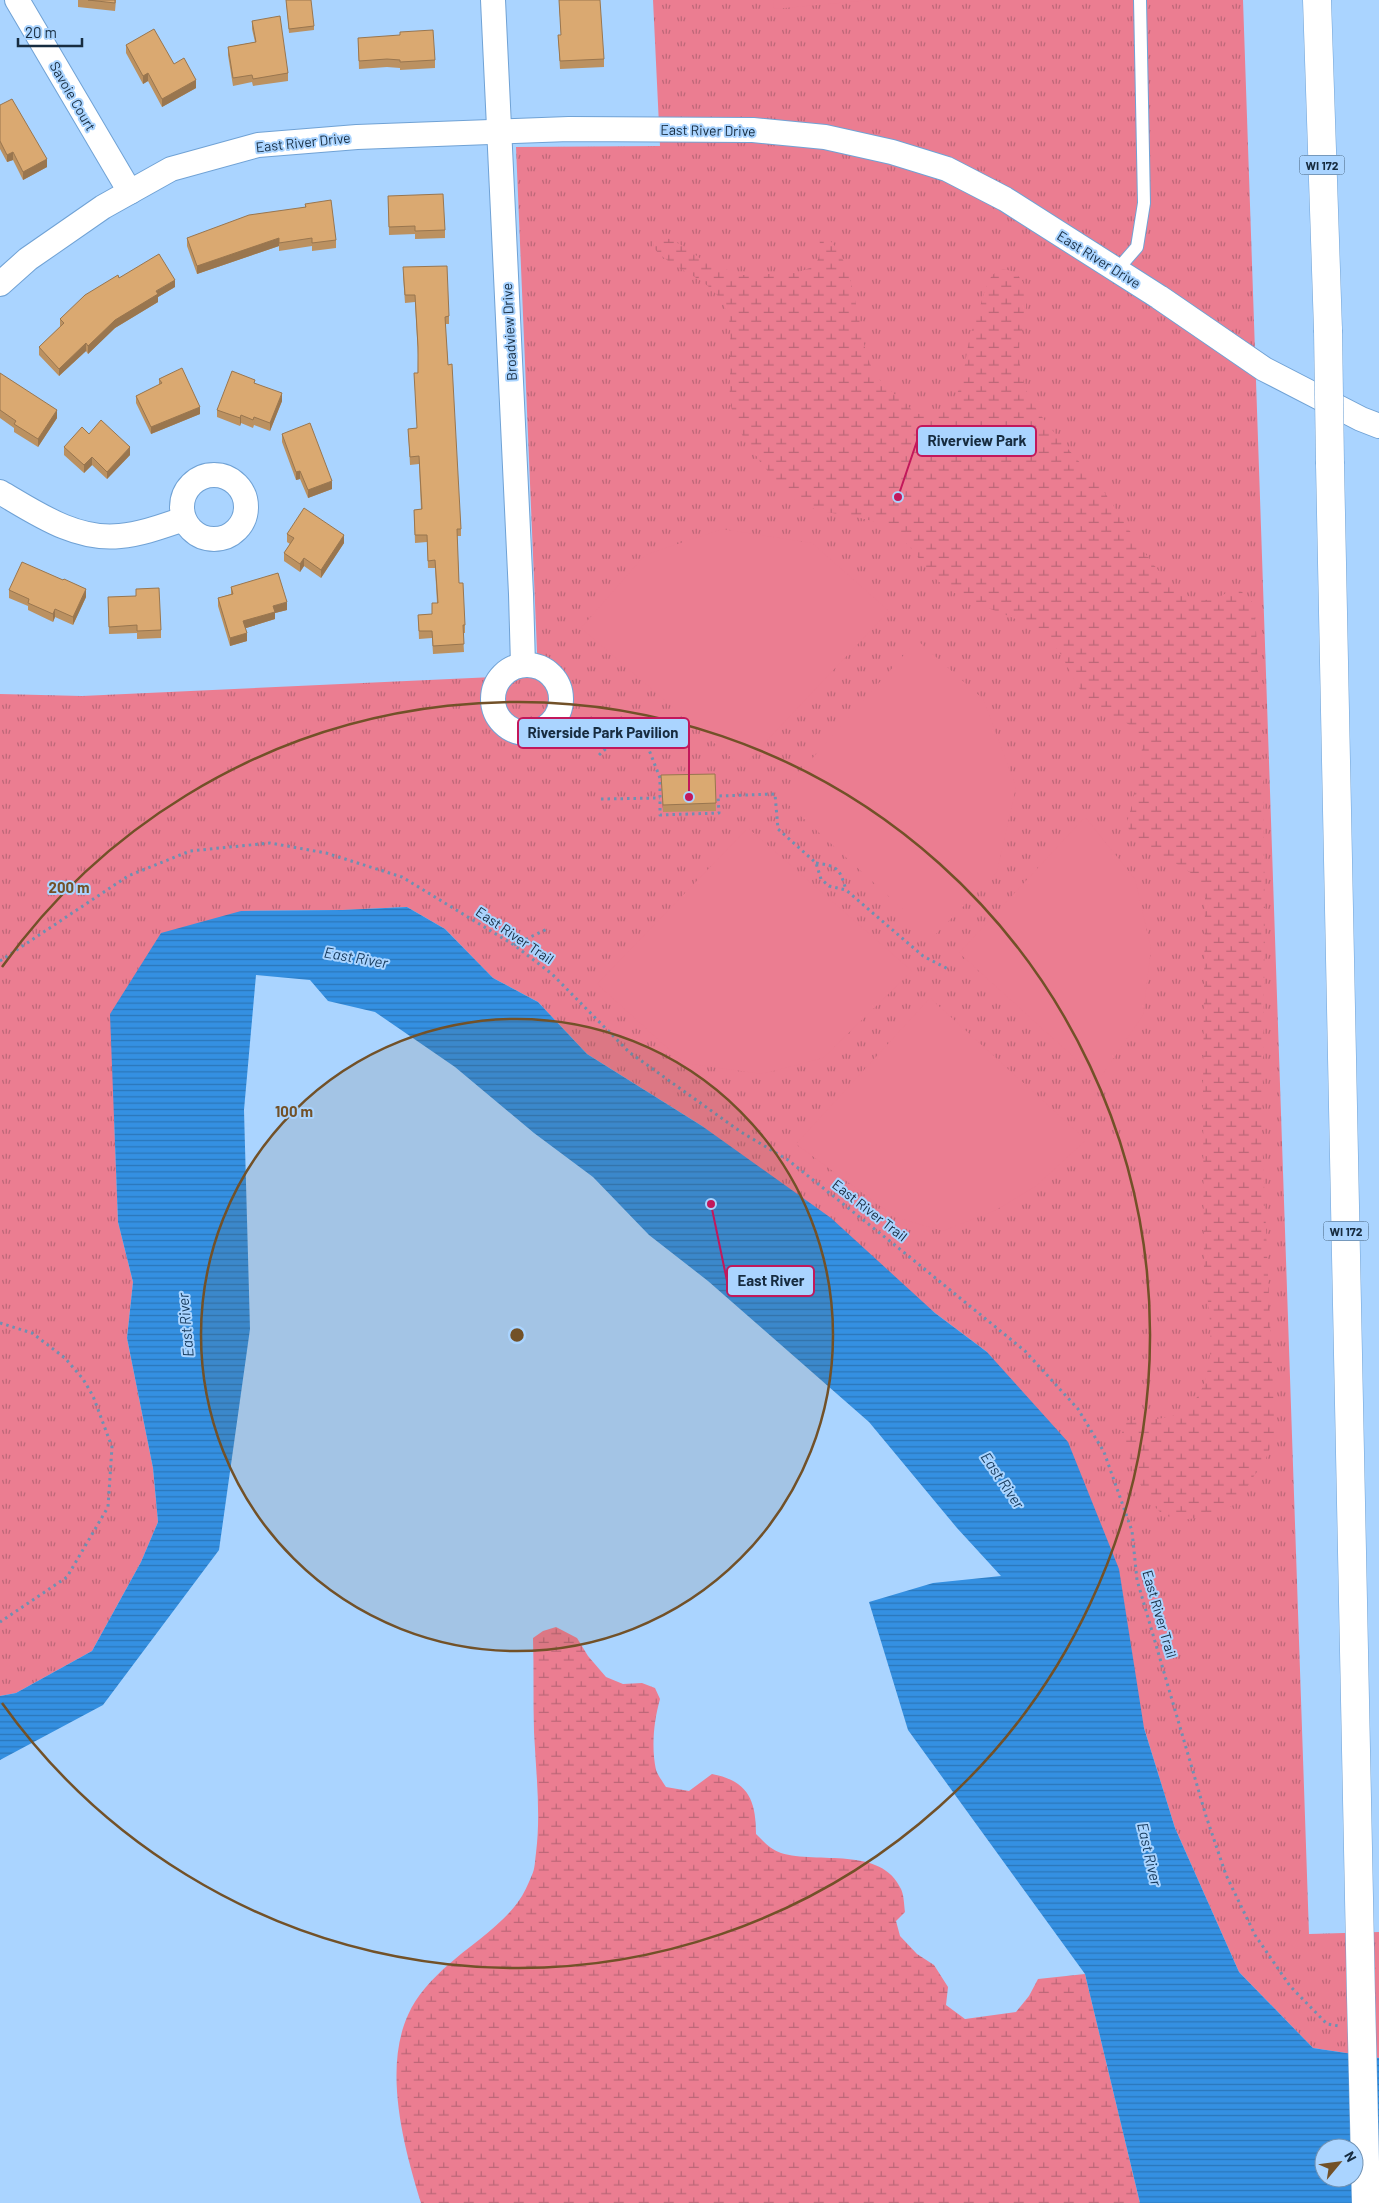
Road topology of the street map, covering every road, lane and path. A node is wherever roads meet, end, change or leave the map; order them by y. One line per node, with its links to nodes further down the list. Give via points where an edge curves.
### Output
1 (17, 0): 6 (street, Savoie Court)
2 (493, 0): 5 (street, Broadview Drive)
3 (1140, 0): 7 (lane, via 1144,203 1138,247)
4 (1317, 0): 25 (highway, WI 172, bridge, via 1328,330)
5 (500, 132): 6 (street, East River Drive, via 357,137 258,145 171,169); 7 (street, East River Drive, via 753,130 825,137 947,169 996,195); 12 (street, Broadview Drive)
6 (130, 192): 8 (street, East River Drive, via 28,258)
7 (1117, 270): 9 (street, East River Drive, via 1264,369)
8 (0, 284)
9 (1379, 426)
10 (0, 492): 11 (street, via 67,528 93,536 120,536)
11 (184, 519)
12 (523, 665)
13 (599, 755): 14 (path, via 624,732 636,730 644,736 660,778)
14 (660, 798): 15 (path); 16 (path, via 660,815 719,813 718,796 775,794 778,829)
15 (601, 799)
16 (816, 863): 17 (path, via 825,883); 17 (path, via 833,866 841,873)
17 (846, 890): 21 (path, via 923,956)
18 (546, 929): 19 (path)
19 (514, 945): 20 (path, East River Trail, via 402,877 326,853 270,843 190,851 128,876); 24 (path, East River Trail, via 552,974 629,1052 741,1132 788,1160 1025,1351 1078,1409 1104,1452 1132,1531 1137,1580 1226,1875 1255,1935 1290,1986 1327,2024)
20 (0, 960)
21 (950, 970)
22 (0, 1323): 23 (path, via 32,1333 65,1358 93,1396 112,1447 108,1507 67,1577)
23 (0, 1622)
24 (1344, 2027)
25 (1366, 2203)

